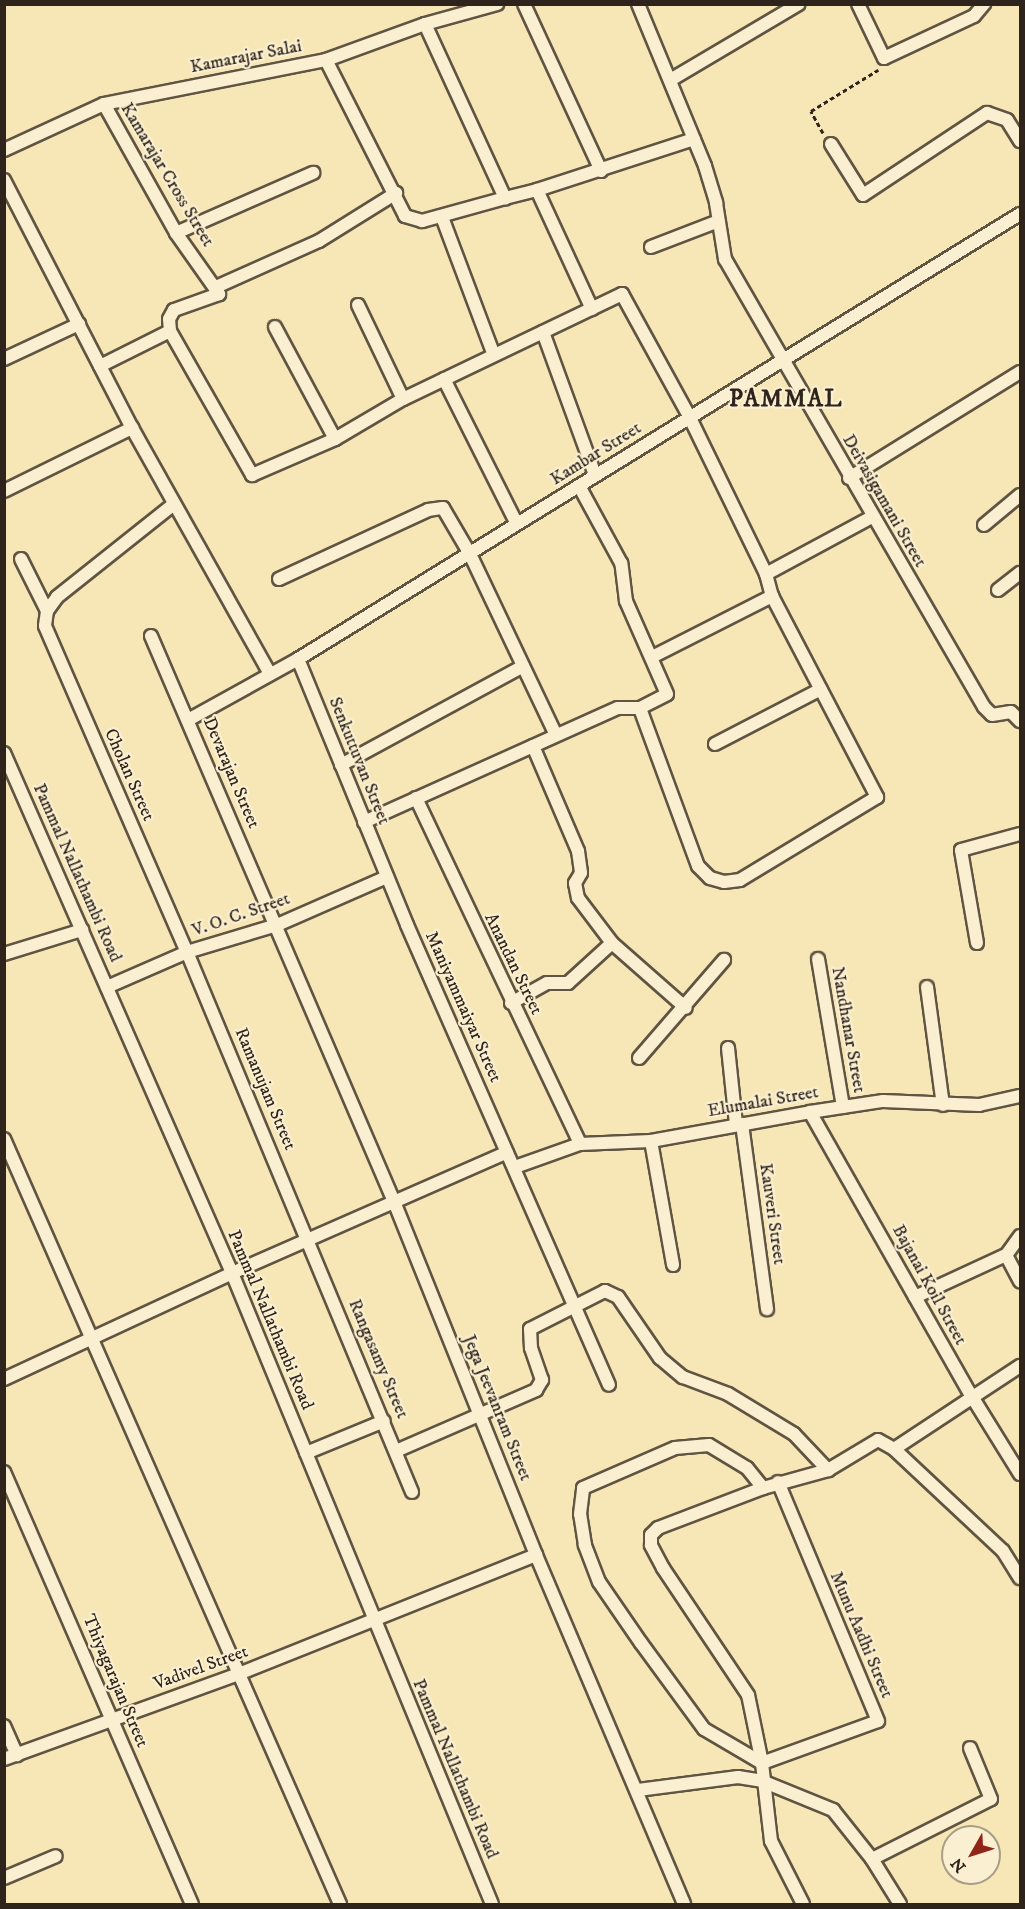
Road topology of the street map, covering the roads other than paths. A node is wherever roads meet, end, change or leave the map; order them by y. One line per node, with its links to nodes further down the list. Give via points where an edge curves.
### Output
1 (497, 4): 7 (street, Kamarajar Salai)
2 (524, 4): 15 (street)
3 (638, 4): 9 (street, Deivasigamani Street)
4 (799, 4): 9 (street)
5 (858, 4): 6 (street, via 884,58 974,16)
6 (984, 4)
7 (425, 24): 8 (street, Kamarajar Salai); 20 (street)
8 (326, 60): 10 (street, Kamarajar Salai); 19 (street)
9 (672, 79): 11 (street, Deivasigamani Street)
10 (104, 104): 14 (street, Kamarajar Salai); 24 (street, Kamarajar Cross Street)
11 (694, 139): 15 (street); 23 (street, Deivasigamani Street, via 716,204)
12 (1020, 141): 13 (street, via 1007,120 987,113 863,195)
13 (831, 144)
14 (4, 150)
15 (601, 171): 18 (street)
16 (313, 173): 24 (street)
17 (4, 180): 29 (street)
18 (537, 190): 20 (street); 28 (street)
19 (396, 193): 22 (street, via 405,216 422,221); 26 (street, via 319,242)
20 (505, 198): 22 (street)
21 (1020, 214): 35 (street, Kambar Street)
22 (442, 217): 33 (street)
23 (716, 222): 25 (street); 35 (street, Deivasigamani Street, via 725,259)
24 (176, 233): 26 (street, Kamarajar Cross Street)
25 (651, 247)
26 (218, 291): 31 (street, via 174,310 169,319)
27 (358, 305): 39 (street)
28 (592, 309): 32 (street); 40 (street, via 622,294)
29 (79, 324): 34 (street); 36 (street)
30 (275, 327): 42 (street)
31 (170, 332): 36 (street); 42 (street, via 252,475)
32 (543, 332): 33 (street); 43 (street)
33 (494, 355): 38 (street)
34 (4, 359)
35 (783, 359): 40 (street, Kambar Street); 44 (street, Deivasigamani Street)
36 (100, 366): 41 (street)
37 (1018, 378): 44 (street)
38 (444, 379): 39 (street); 50 (street)
39 (402, 399): 42 (street)
40 (689, 416): 43 (street, Kambar Street); 55 (street)
41 (132, 428): 46 (street); 48 (street)
42 (335, 439)
43 (595, 475): 45 (street, Kambar Street)
44 (849, 478): 49 (street, Deivasigamani Street)
45 (579, 486): 50 (street, Kambar Street); 61 (street, via 621,563 626,601)
46 (4, 491)
47 (1020, 495): 51 (street)
48 (174, 504): 59 (street, via 57,597); 64 (street)
49 (873, 518): 55 (street); 68 (street, Deivasigamani Street, via 984,707 992,715 1011,712)
50 (517, 524): 52 (street, Kambar Street)
51 (984, 525)
52 (470, 554): 56 (street, via 448,513 437,507); 62 (street, Kambar Street); 63 (street)
53 (21, 559): 59 (street, Cholan Street)
54 (1020, 572): 57 (street)
55 (766, 574): 58 (street)
56 (279, 579)
57 (998, 590)
58 (772, 596): 61 (street); 65 (street)
59 (47, 611): 82 (street, Cholan Street, via 45,627)
60 (151, 636): 67 (street, Devarajan Street)
61 (652, 657): 66 (street, via 668,694)
62 (298, 659): 64 (street, Kambar Street); 73 (street, Senkuttuvan Street)
63 (523, 666): 69 (street); 73 (street)
64 (270, 674): 67 (street, Kambar Street)
65 (821, 689): 66 (street, via 877,797 740,880 724,882 710,878 698,866); 70 (street)
66 (639, 708): 69 (street, via 618,708)
67 (188, 720): 78 (street, Devarajan Street)
68 (1020, 721)
69 (556, 735): 71 (street)
70 (715, 744)
71 (533, 746): 74 (street); 80 (street, via 578,851 578,898)
72 (4, 753): 79 (street, Pammal Nallathambi Road)
73 (341, 765): 75 (street, Senkuttuvan Street)
74 (416, 798): 75 (street); 88 (street, Anandan Street)
75 (364, 822): 77 (street, Senkuttuvan Street)
76 (1020, 834): 81 (street, via 961,850)
77 (387, 877): 78 (street, V. O. C. Street); 100 (street, Maniyammaiyar Street)
78 (277, 925): 82 (street, V. O. C. Street); 102 (street, Jega Jeevanram Street)
79 (82, 930): 83 (street); 86 (street, Pammal Nallathambi Road)
80 (612, 942): 88 (street, via 568,983 547,984); 89 (street)
81 (977, 943)
82 (187, 952): 86 (street, V. O. C. Street); 104 (street, Ramanujam Street)
83 (4, 954)
84 (818, 959): 94 (street, Nandhanar Street)
85 (724, 960): 89 (street)
86 (107, 987): 107 (street, Pammal Nallathambi Road)
87 (927, 987): 93 (street)
88 (511, 1003): 99 (street, Anandan Street)
89 (686, 1008): 91 (street)
90 (728, 1048): 96 (street, Kauveri Street)
91 (639, 1058)
92 (1020, 1096): 93 (street, Elumalai Street, via 979,1105)
93 (943, 1105): 94 (street, Elumalai Street, via 883,1101)
94 (843, 1107): 95 (street, Elumalai Street)
95 (810, 1112): 96 (street, Elumalai Street); 109 (street, Bajanai Koil Street)
96 (739, 1124): 98 (street, Elumalai Street); 111 (street, Kauveri Street)
97 (4, 1139): 112 (street)
98 (651, 1141): 99 (street, Elumalai Street); 106 (street)
99 (580, 1144): 101 (street, Elumalai Street)
100 (507, 1152): 101 (street, Maniyammaiyar Street); 102 (street)
101 (514, 1167): 110 (street, Maniyammaiyar Street)
102 (395, 1204): 104 (street); 117 (street, Jega Jeevanram Street)
103 (1020, 1236): 105 (street)
104 (309, 1240): 107 (street); 118 (street, Rangasamy Street)
105 (1006, 1255): 108 (street); 109 (street)
106 (673, 1265)
107 (232, 1273): 112 (street); 121 (street, Pammal Nallathambi Road)
108 (1020, 1281)
109 (915, 1297): 116 (street, Bajanai Koil Street)
110 (574, 1306): 115 (street, Maniyammaiyar Street); 117 (street, via 530,1329 540,1386); 122 (street, via 611,1292 660,1358 683,1377 728,1394 794,1434)
111 (767, 1309)
112 (93, 1338): 114 (street); 131 (street)
113 (1020, 1366): 116 (street)
114 (4, 1379)
115 (609, 1385)
116 (971, 1395): 119 (street); 124 (street, Bajanai Koil Street)
117 (481, 1418): 120 (street); 128 (street, Jega Jeevanram Street)
118 (384, 1420): 120 (street, Rangasamy Street); 121 (street)
119 (894, 1449): 122 (street, via 878,1440); 129 (street, via 1003,1551)
120 (396, 1452): 127 (street, Rangasamy Street)
121 (306, 1453): 130 (street, Pammal Nallathambi Road)
122 (828, 1470): 125 (street)
123 (4, 1472): 132 (street, Thiyagarajan Street)
124 (1020, 1474)
125 (778, 1482): 126 (street); 136 (street, Munu Aadhi Street, via 878,1721)
126 (763, 1488): 136 (street, via 658,1528 651,1535 651,1545 748,1695); 136 (street, via 747,1468 709,1445 675,1448 583,1488 580,1514 585,1545 599,1582 640,1643 704,1729)
127 (412, 1492)
128 (536, 1555): 130 (street, Vadivel Street); 138 (street, Jega Jeevanram Street)
129 (1020, 1578)
130 (374, 1620): 131 (street, Vadivel Street); 144 (street, Pammal Nallathambi Road)
131 (242, 1673): 132 (street, Vadivel Street); 143 (street)
132 (111, 1718): 135 (street, Vadivel Street); 142 (street, Thiyagarajan Street)
133 (4, 1726): 135 (street)
134 (970, 1748): 140 (street, via 991,1799)
135 (10, 1757)
136 (762, 1763): 137 (street)
137 (762, 1781): 138 (street, via 738,1777); 140 (street, via 833,1810); 146 (street, via 771,1841)
138 (638, 1790): 145 (street, Jega Jeevanram Street)
139 (56, 1857): 141 (street)
140 (872, 1859): 147 (street)
141 (4, 1878)
142 (192, 1905)
143 (340, 1905)
144 (492, 1905)
145 (684, 1905)
146 (803, 1905)
147 (900, 1905)

